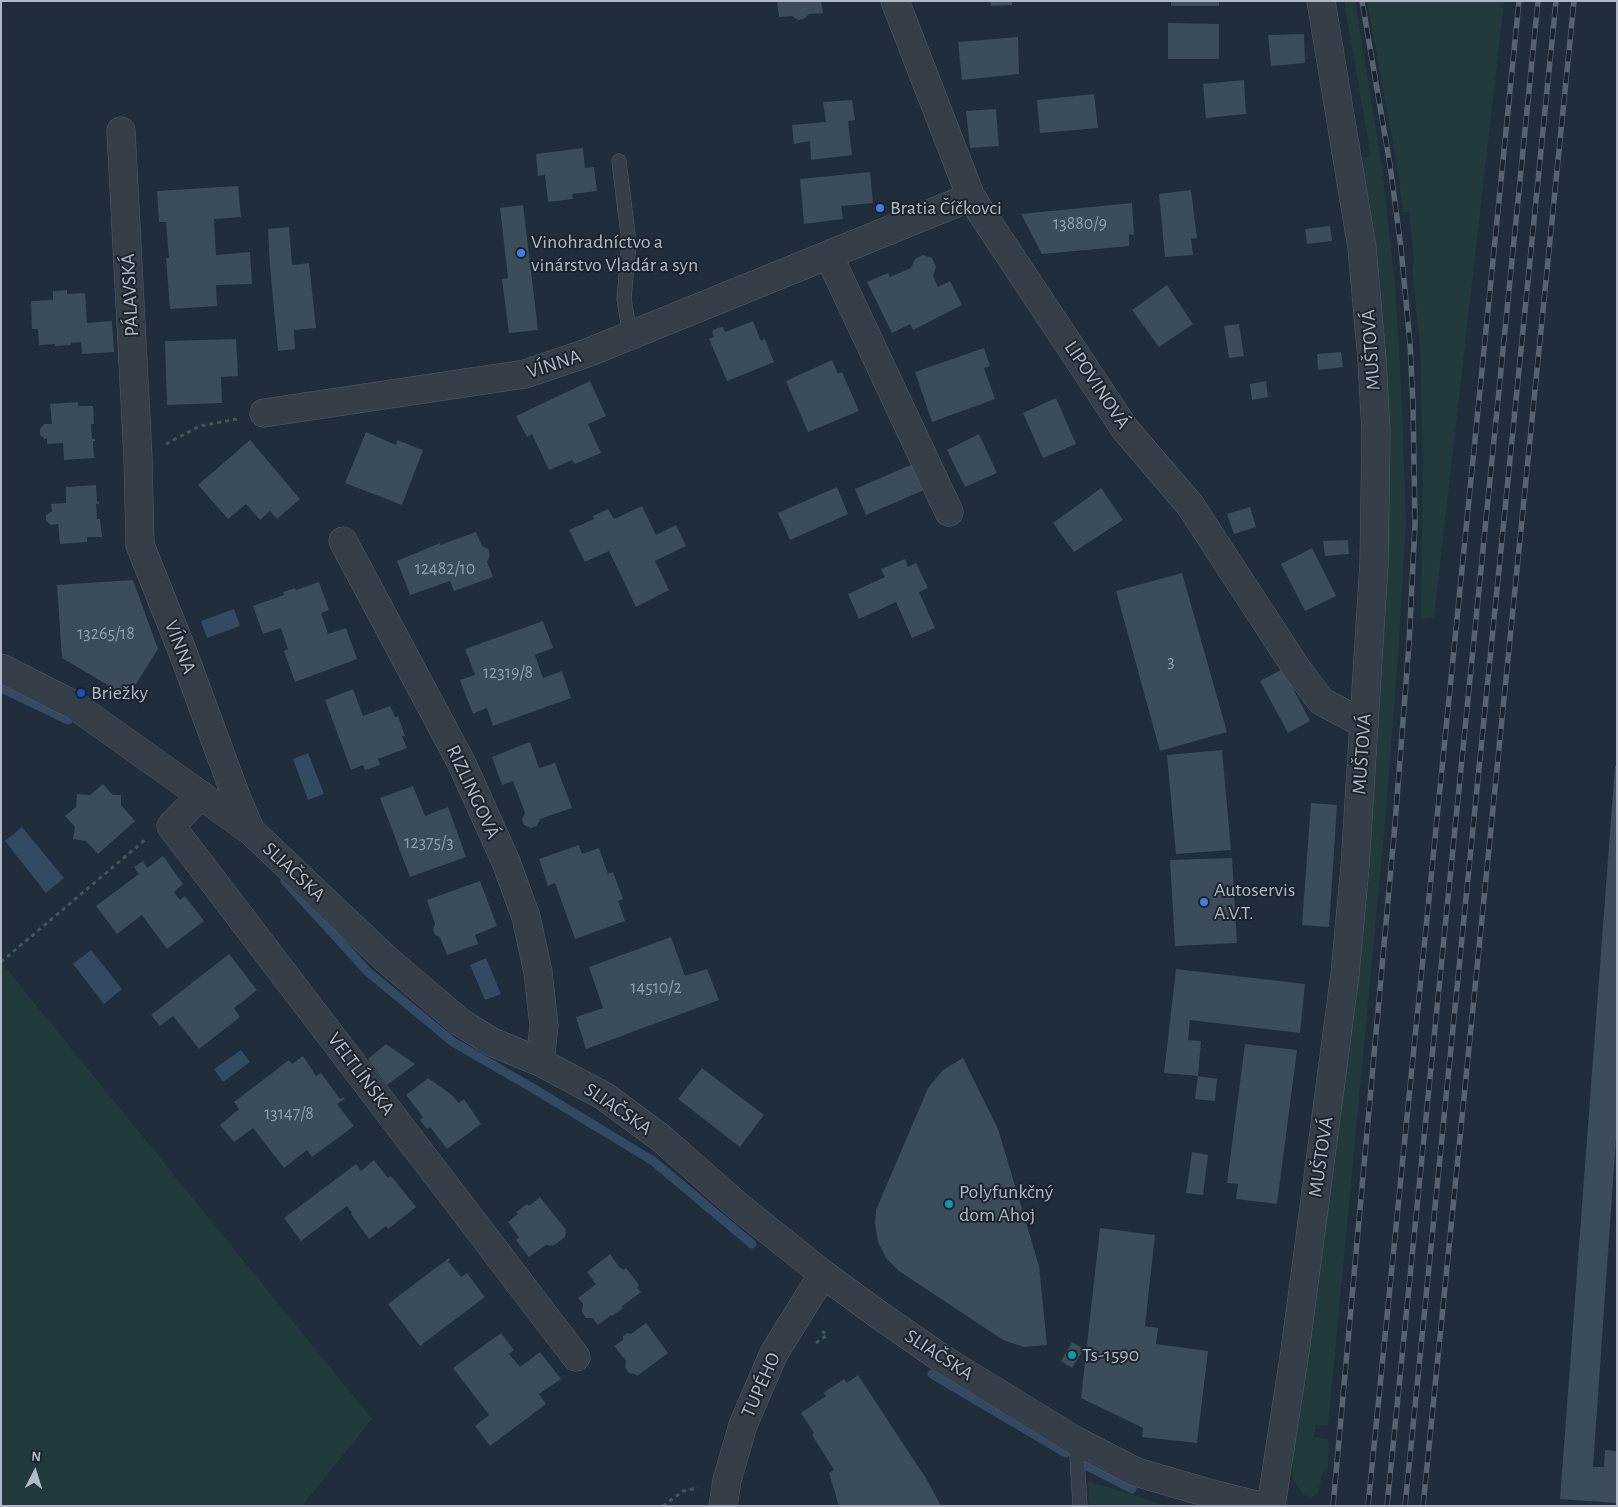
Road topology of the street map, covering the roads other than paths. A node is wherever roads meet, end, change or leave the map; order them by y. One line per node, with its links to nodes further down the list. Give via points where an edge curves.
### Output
1 (895, 1): 5 (street, LIPOVINOVÁ)
2 (1320, 1): 13 (street, MUŠTOVÁ, via 1362,248 1372,360 1376,432 1374,563)
3 (120, 132): 9 (street, PÁLAVSKÁ)
4 (619, 162): 7 (lane, via 629,243 624,299)
5 (972, 197): 6 (street, VÍNNA); 13 (street, LIPOVINOVÁ, via 1125,429 1190,504 1320,701)
6 (828, 256): 7 (street, VÍNNA); 10 (street)
7 (630, 335): 8 (street, VÍNNA, via 525,374)
8 (264, 413)
9 (138, 458): 15 (street, VÍNNA, via 140,545)
10 (949, 512)
11 (343, 541): 16 (street, RIZLINGOVÁ, via 462,764 506,862 526,917 538,972 544,1026)
12 (1, 668): 14 (street, SLIAČSKA, via 74,705)
13 (1364, 724): 23 (street, MUŠTOVÁ, via 1345,974)
14 (201, 795): 15 (street, SLIAČSKA); 18 (street, VELTLÍNSKA, via 171,826)
15 (251, 831): 16 (street, SLIAČSKA, via 386,958 460,1022 492,1042)
16 (540, 1062): 17 (street, SLIAČSKA, via 604,1096 662,1138 738,1206)
17 (823, 1274): 19 (street, SLIAČSKA, via 941,1358); 20 (street, TUPÉHO, via 774,1353 744,1425 727,1480)
18 (576, 1357)
19 (1076, 1441): 21 (lane); 22 (street, SLIAČSKA, via 1136,1472)
20 (723, 1506)
21 (1080, 1506)
22 (1260, 1506)
23 (1271, 1506)

